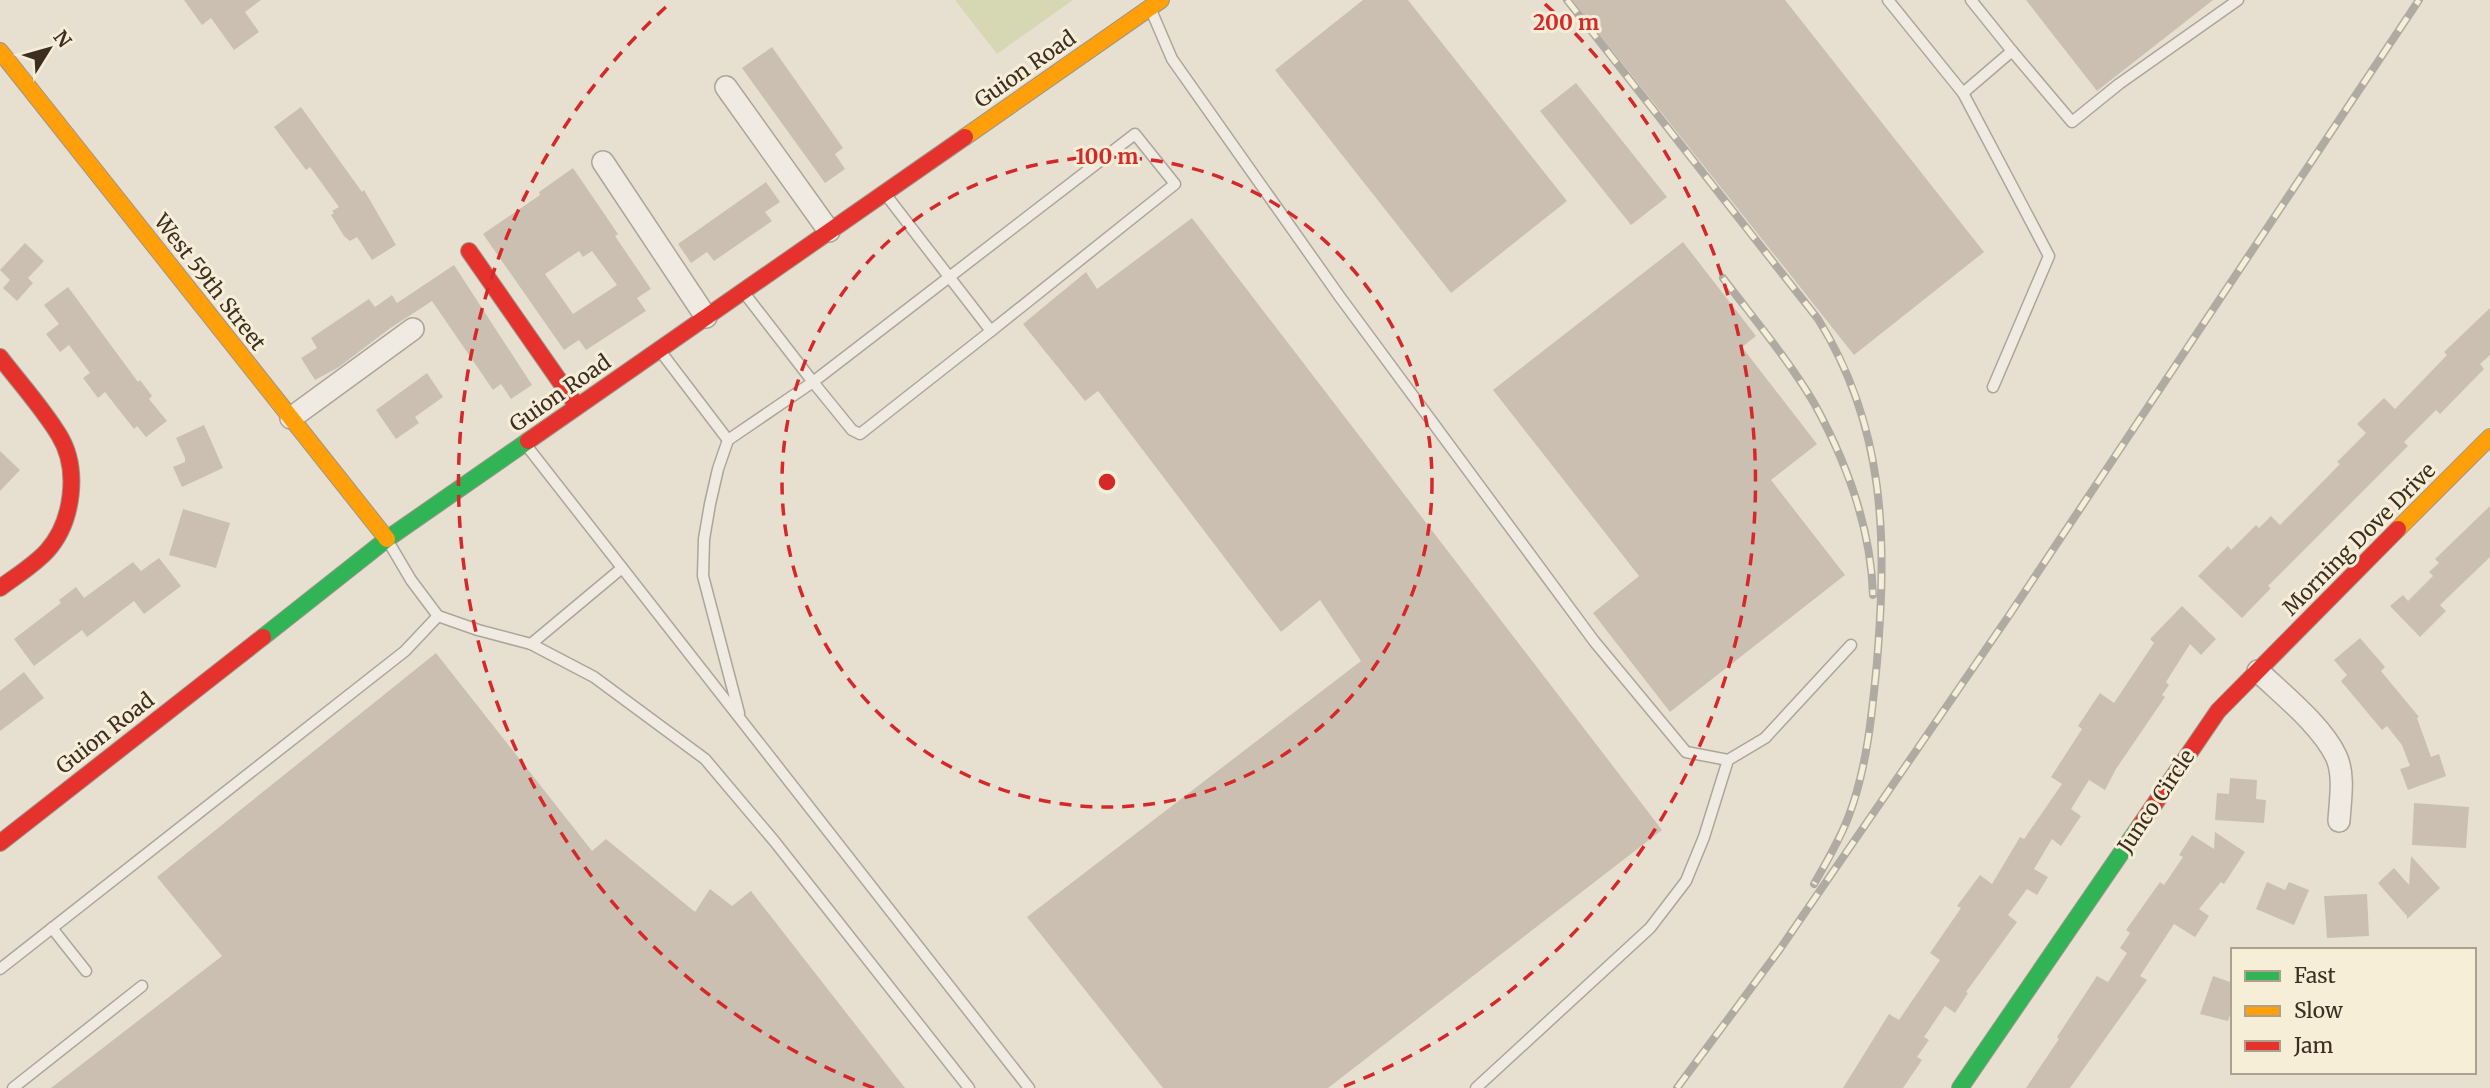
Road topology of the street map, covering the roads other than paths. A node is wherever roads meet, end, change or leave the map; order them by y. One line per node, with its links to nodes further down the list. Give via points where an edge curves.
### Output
1 (1888, 0): 8 (lane)
2 (1971, 0): 6 (lane)
3 (2238, 0): 6 (lane, via 2072,122)
4 (1155, 4): 10 (street, Guion Road); 35 (lane, via 1172,60 1594,641 1686,752)
5 (0, 51): 23 (street, West 59th Street)
6 (2012, 51): 8 (lane)
7 (726, 87): 11 (street)
8 (1963, 93): 21 (lane, via 2049,256)
9 (603, 162): 15 (street)
10 (884, 192): 11 (street, Guion Road); 13 (lane)
11 (829, 231): 14 (street, Guion Road)
12 (469, 251): 22 (street)
13 (951, 276): 17 (lane); 17 (lane, via 1135,134 1175,184); 20 (lane)
14 (743, 291): 15 (street, Guion Road); 20 (lane)
15 (706, 317): 18 (street, Guion Road)
16 (413, 329): 23 (street)
17 (991, 331): 20 (lane, via 860,434)
18 (659, 349): 22 (street, Guion Road); 25 (lane)
19 (0, 357): 29 (street, via 60,436 71,473 63,527 39,558)
20 (813, 382): 25 (lane)
21 (1993, 387)
22 (577, 407): 26 (street, Guion Road)
23 (291, 418): 27 (street, West 59th Street)
24 (2490, 437): 33 (street, Morning Dove Drive)
25 (728, 440): 34 (lane, via 710,504 703,576)
26 (524, 443): 27 (street, Guion Road); 28 (lane)
27 (387, 539): 30 (lane); 37 (street, Guion Road)
28 (622, 568): 31 (lane); 34 (lane)
29 (0, 589)
30 (438, 616): 31 (lane); 38 (lane, via 405,651)
31 (531, 644): 43 (lane, via 594,677 705,759)
32 (1851, 645): 35 (lane, via 1765,738)
33 (2258, 671): 36 (street, via 2316,728 2336,757 2341,780); 46 (street, Junco Circle, via 2218,711)
34 (741, 720): 44 (lane)
35 (1728, 760): 45 (lane, via 1686,881 1650,928)
36 (2339, 821)
37 (0, 843)
38 (52, 928): 39 (lane); 40 (lane)
39 (0, 969)
40 (86, 971)
41 (142, 986): 42 (lane)
42 (13, 1088)
43 (969, 1088)
44 (1029, 1088)
45 (1476, 1088)
46 (1960, 1088)

